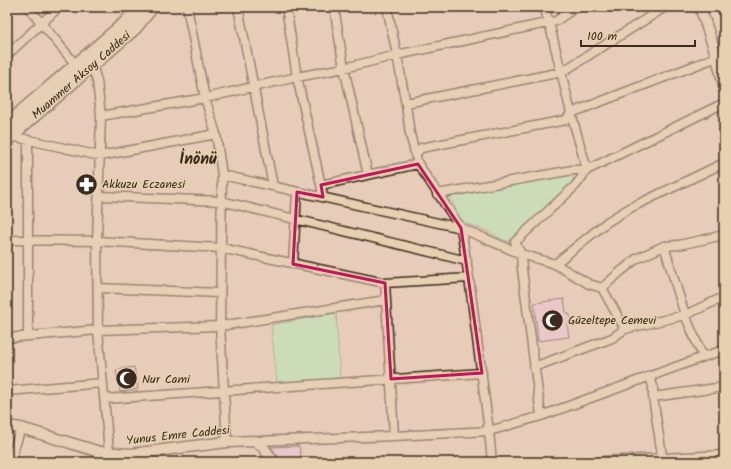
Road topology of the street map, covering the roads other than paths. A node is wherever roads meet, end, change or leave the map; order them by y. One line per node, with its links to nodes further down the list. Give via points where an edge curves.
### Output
1 (28, 7): 15 (street)
2 (59, 7): 15 (street)
3 (139, 7): 19 (main road, via 126,22)
4 (152, 7): 20 (main road, Muammer Aksoy Caddesi, via 135,28)
5 (187, 7): 26 (street)
6 (238, 7): 25 (street)
7 (286, 7): 23 (street)
8 (334, 7): 21 (street)
9 (387, 7): 17 (street)
10 (544, 7): 14 (street)
11 (576, 7): 14 (street, via 556,21)
12 (665, 7): 22 (street)
13 (700, 7): 18 (street)
14 (549, 22): 17 (street); 22 (street)
15 (42, 23): 16 (street); 19 (street)
16 (7, 55)
17 (397, 55): 21 (street); 27 (street)
18 (720, 57): 24 (street); 29 (street)
19 (76, 65): 31 (main road, via 22,112)
20 (92, 65): 30 (street, via 97,81); 31 (main road, Muammer Aksoy Caddesi, via 21,127)
21 (344, 68): 23 (street); 39 (street)
22 (562, 72): 27 (street); 29 (street)
23 (297, 77): 25 (street); 41 (street)
24 (724, 86)
25 (253, 88): 26 (street); 42 (street)
26 (205, 98): 30 (street); 32 (street)
27 (406, 103): 34 (street)
28 (724, 103): 38 (street)
29 (571, 112): 34 (street, via 566,120 421,148); 38 (street)
30 (101, 116): 35 (street)
31 (8, 134): 33 (street)
32 (216, 134): 35 (street); 40 (street)
33 (28, 140): 35 (street); 52 (street)
34 (415, 155): 37 (street)
35 (100, 156): 45 (street)
36 (724, 163): 59 (street, via 630,208 607,222)
37 (418, 164): 39 (street); 44 (street)
38 (587, 170): 44 (street, via 573,170); 56 (street, via 576,185 515,242)
39 (368, 174): 41 (street)
40 (222, 175): 42 (street); 47 (street)
41 (321, 185): 46 (street)
42 (272, 186): 43 (street)
43 (297, 192): 46 (street); 48 (street)
44 (437, 194): 49 (street)
45 (99, 196): 47 (street); 53 (street)
46 (323, 197): 49 (street)
47 (221, 200): 48 (street); 55 (street)
48 (296, 219): 57 (street); 58 (street)
49 (461, 228): 56 (street); 57 (street)
50 (724, 235): 54 (street)
51 (7, 240): 52 (street)
52 (28, 240): 53 (street); 71 (street)
53 (97, 241): 55 (street); 62 (street)
54 (664, 246): 63 (street, via 636,259); 67 (street)
55 (221, 248): 58 (street); 64 (street)
56 (521, 254): 59 (street); 75 (street)
57 (467, 261): 60 (street)
58 (293, 264): 61 (street)
59 (555, 264): 63 (street, via 589,284)
60 (469, 278): 61 (street); 76 (street)
61 (385, 283): 66 (street)
62 (98, 288): 64 (street); 70 (street)
63 (602, 288): 69 (street)
64 (220, 293): 68 (street)
65 (724, 297): 67 (street)
66 (386, 300): 68 (street); 78 (street)
67 (685, 315): 69 (street); 74 (street)
68 (220, 326): 70 (street); 82 (street)
69 (625, 329): 75 (street, via 612,338)
70 (98, 330): 71 (street); 79 (street)
71 (28, 336): 72 (street)
72 (7, 338)
73 (724, 350): 74 (street)
74 (703, 357): 77 (street)
75 (534, 367): 85 (street)
76 (482, 373): 78 (street); 88 (street)
77 (649, 376): 83 (street); 85 (street)
78 (391, 379): 82 (street); 89 (street)
79 (103, 383): 81 (street); 84 (street)
80 (724, 387): 83 (street)
81 (7, 391)
82 (224, 391): 84 (street); 91 (street)
83 (653, 397): 95 (street)
84 (105, 399): 92 (street)
85 (541, 416): 88 (street)
86 (7, 426): 87 (street, Yunus Emre Caddesi)
87 (21, 428): 92 (street, Yunus Emre Caddesi, via 100,452); 96 (street)
88 (489, 431): 89 (street); 98 (street)
89 (394, 436): 90 (street)
90 (255, 441): 91 (street, Yunus Emre Caddesi); 97 (street)
91 (227, 442): 94 (street, Yunus Emre Caddesi)
92 (110, 452): 94 (street, Yunus Emre Caddesi)
93 (724, 456): 95 (street)
94 (132, 458)
95 (663, 460): 99 (street)
96 (10, 462)
97 (274, 462)
98 (492, 462)
99 (602, 462)

